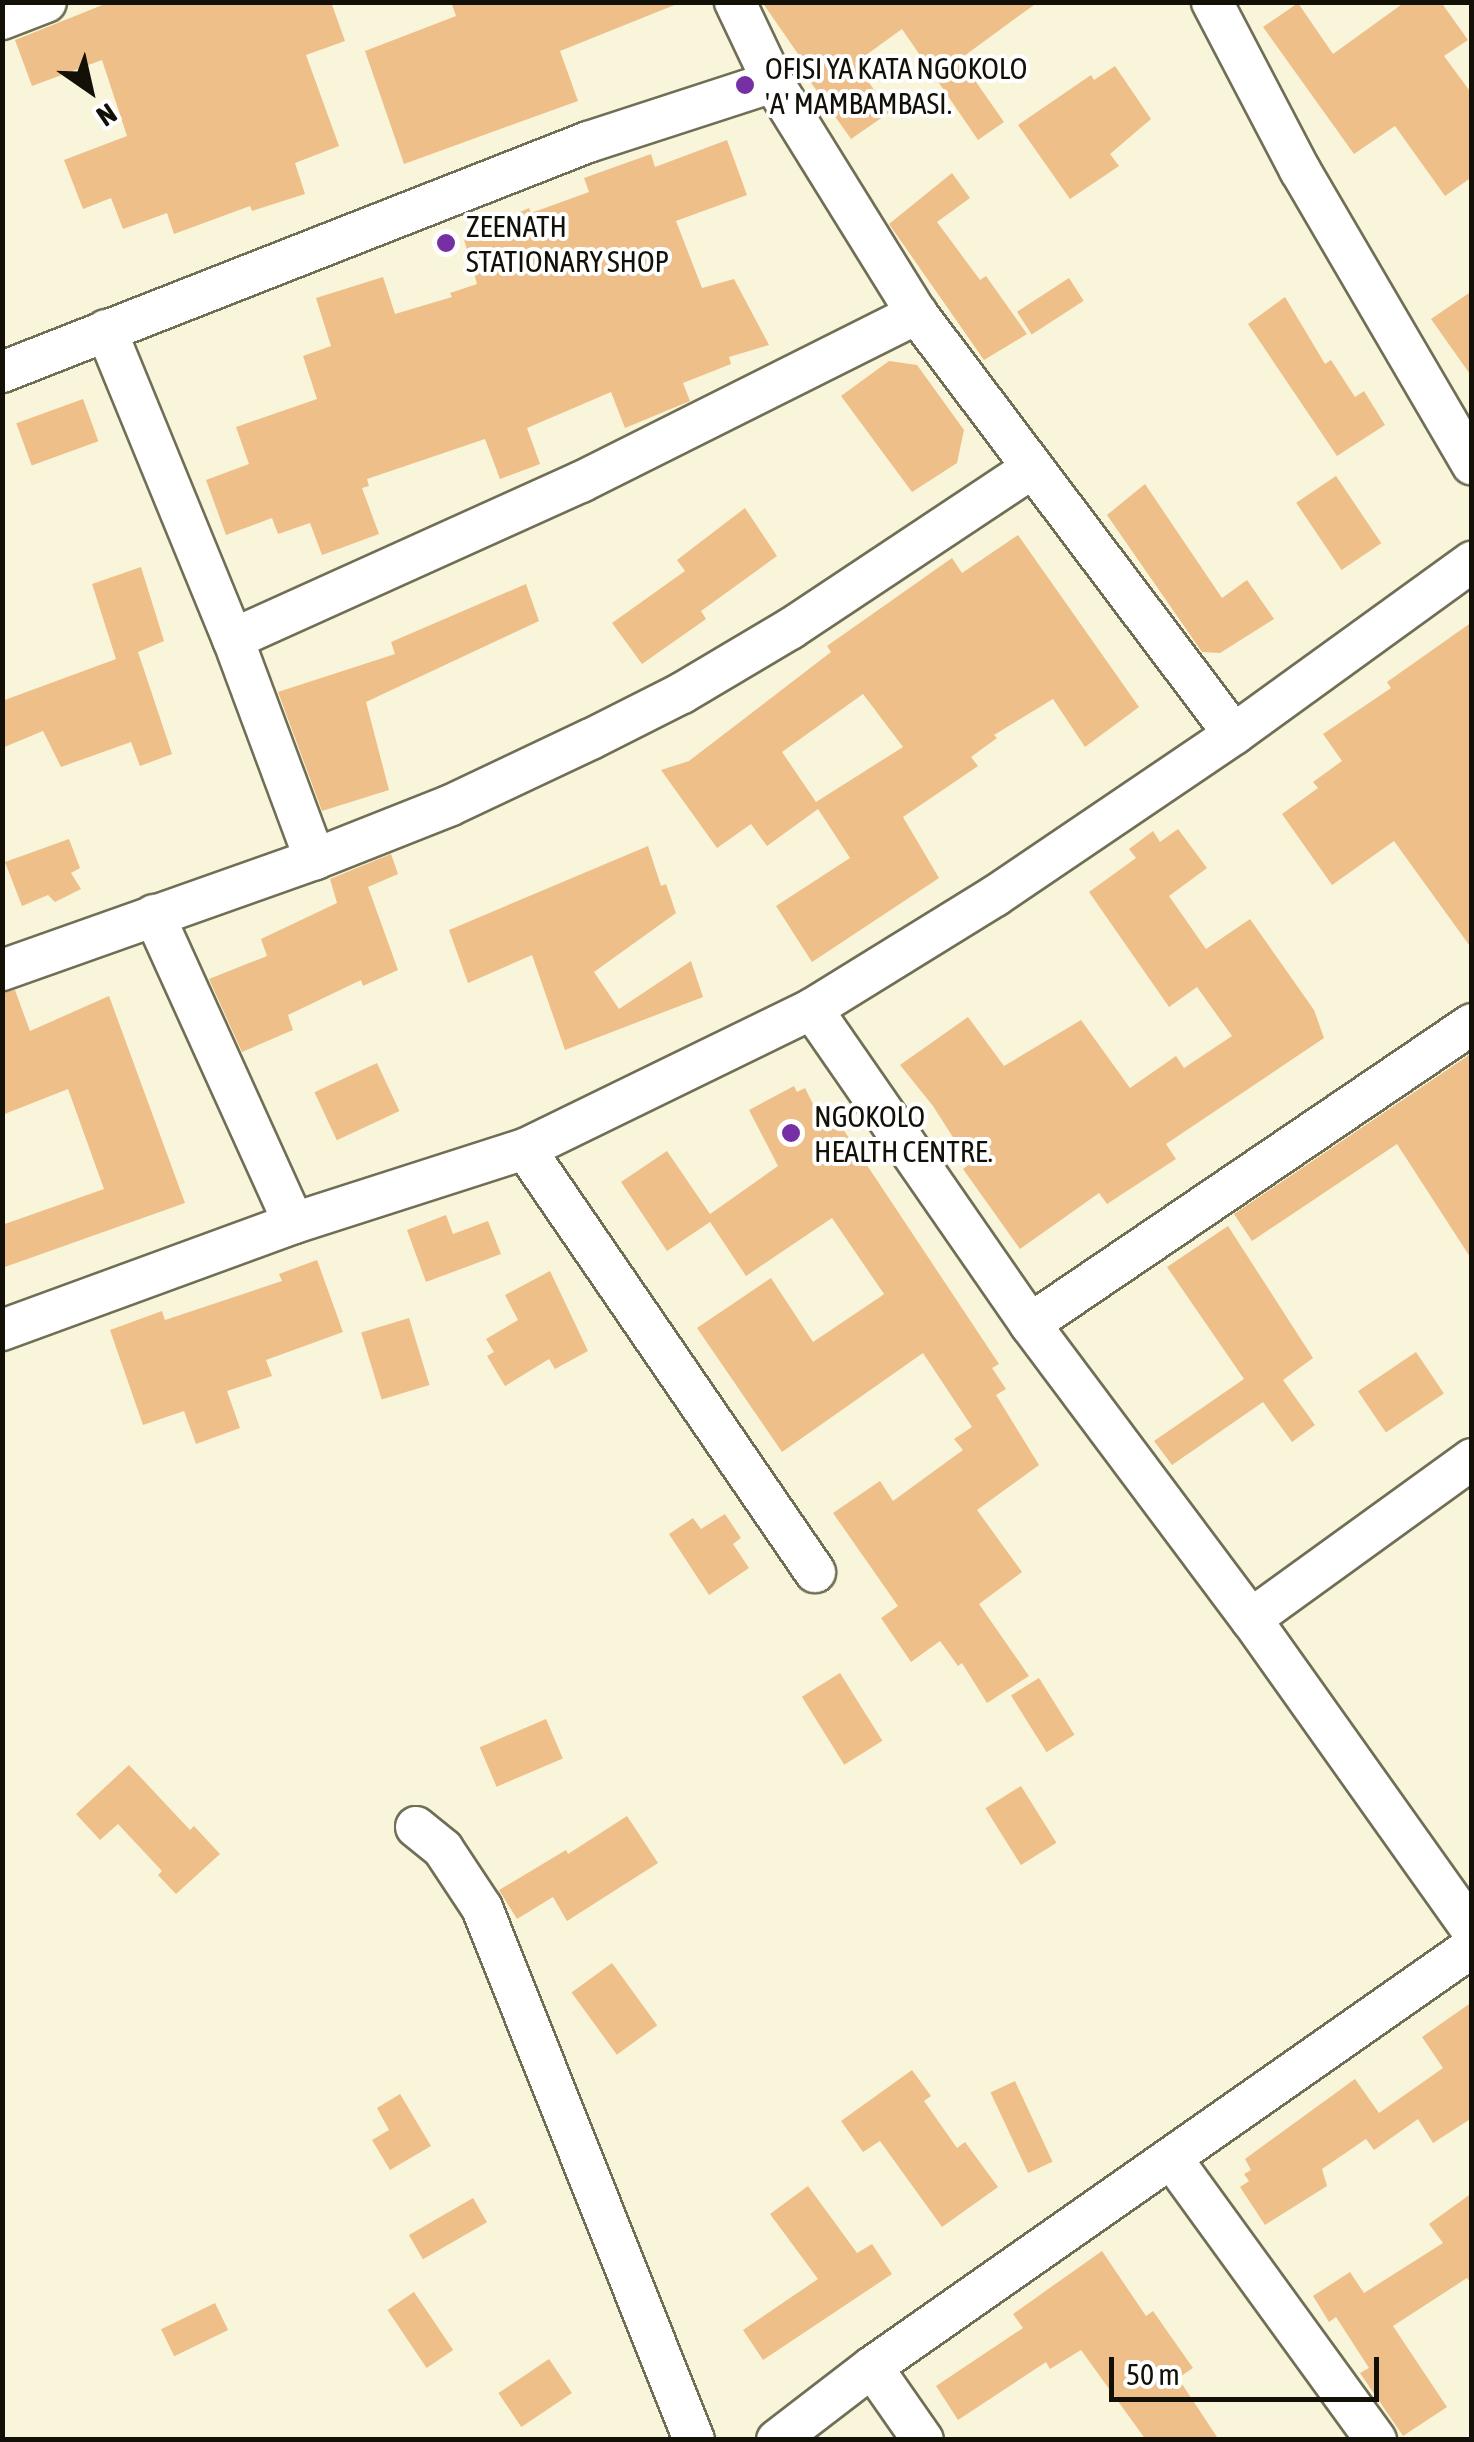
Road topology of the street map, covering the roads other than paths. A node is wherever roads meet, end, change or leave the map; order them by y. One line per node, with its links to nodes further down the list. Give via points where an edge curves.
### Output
1 (46, 2): 4 (street)
2 (735, 2): 5 (street)
3 (1212, 2): 9 (street, via 1300,170)
4 (2, 18)
5 (773, 82): 6 (street); 7 (street, via 588,142)
6 (917, 314): 10 (street); 12 (street, via 582,482)
7 (106, 330): 8 (street); 12 (street)
8 (2, 372)
9 (1472, 464)
10 (1032, 468): 13 (street); 14 (street, via 682,693 449,806)
11 (1472, 562): 13 (street)
12 (232, 639): 14 (street)
13 (1234, 734): 17 (street, via 995,896)
14 (314, 859): 15 (street)
15 (154, 915): 16 (street); 20 (street)
16 (2, 970)
17 (812, 1009): 19 (street); 21 (street)
18 (1472, 1024): 21 (street)
19 (525, 1149): 20 (street); 24 (street)
20 (294, 1222): 22 (street)
21 (1030, 1324): 25 (street)
22 (2, 1330)
23 (1472, 1459): 25 (street)
24 (816, 1572)
25 (1251, 1619): 27 (street)
26 (416, 1827): 31 (street, via 443,1849 482,1908)
27 (1472, 1930)
28 (1472, 1947): 29 (street)
29 (1172, 2159): 30 (street); 34 (street)
30 (872, 2367): 32 (street); 33 (street)
31 (694, 2440)
32 (778, 2440)
33 (923, 2440)
34 (1376, 2440)

